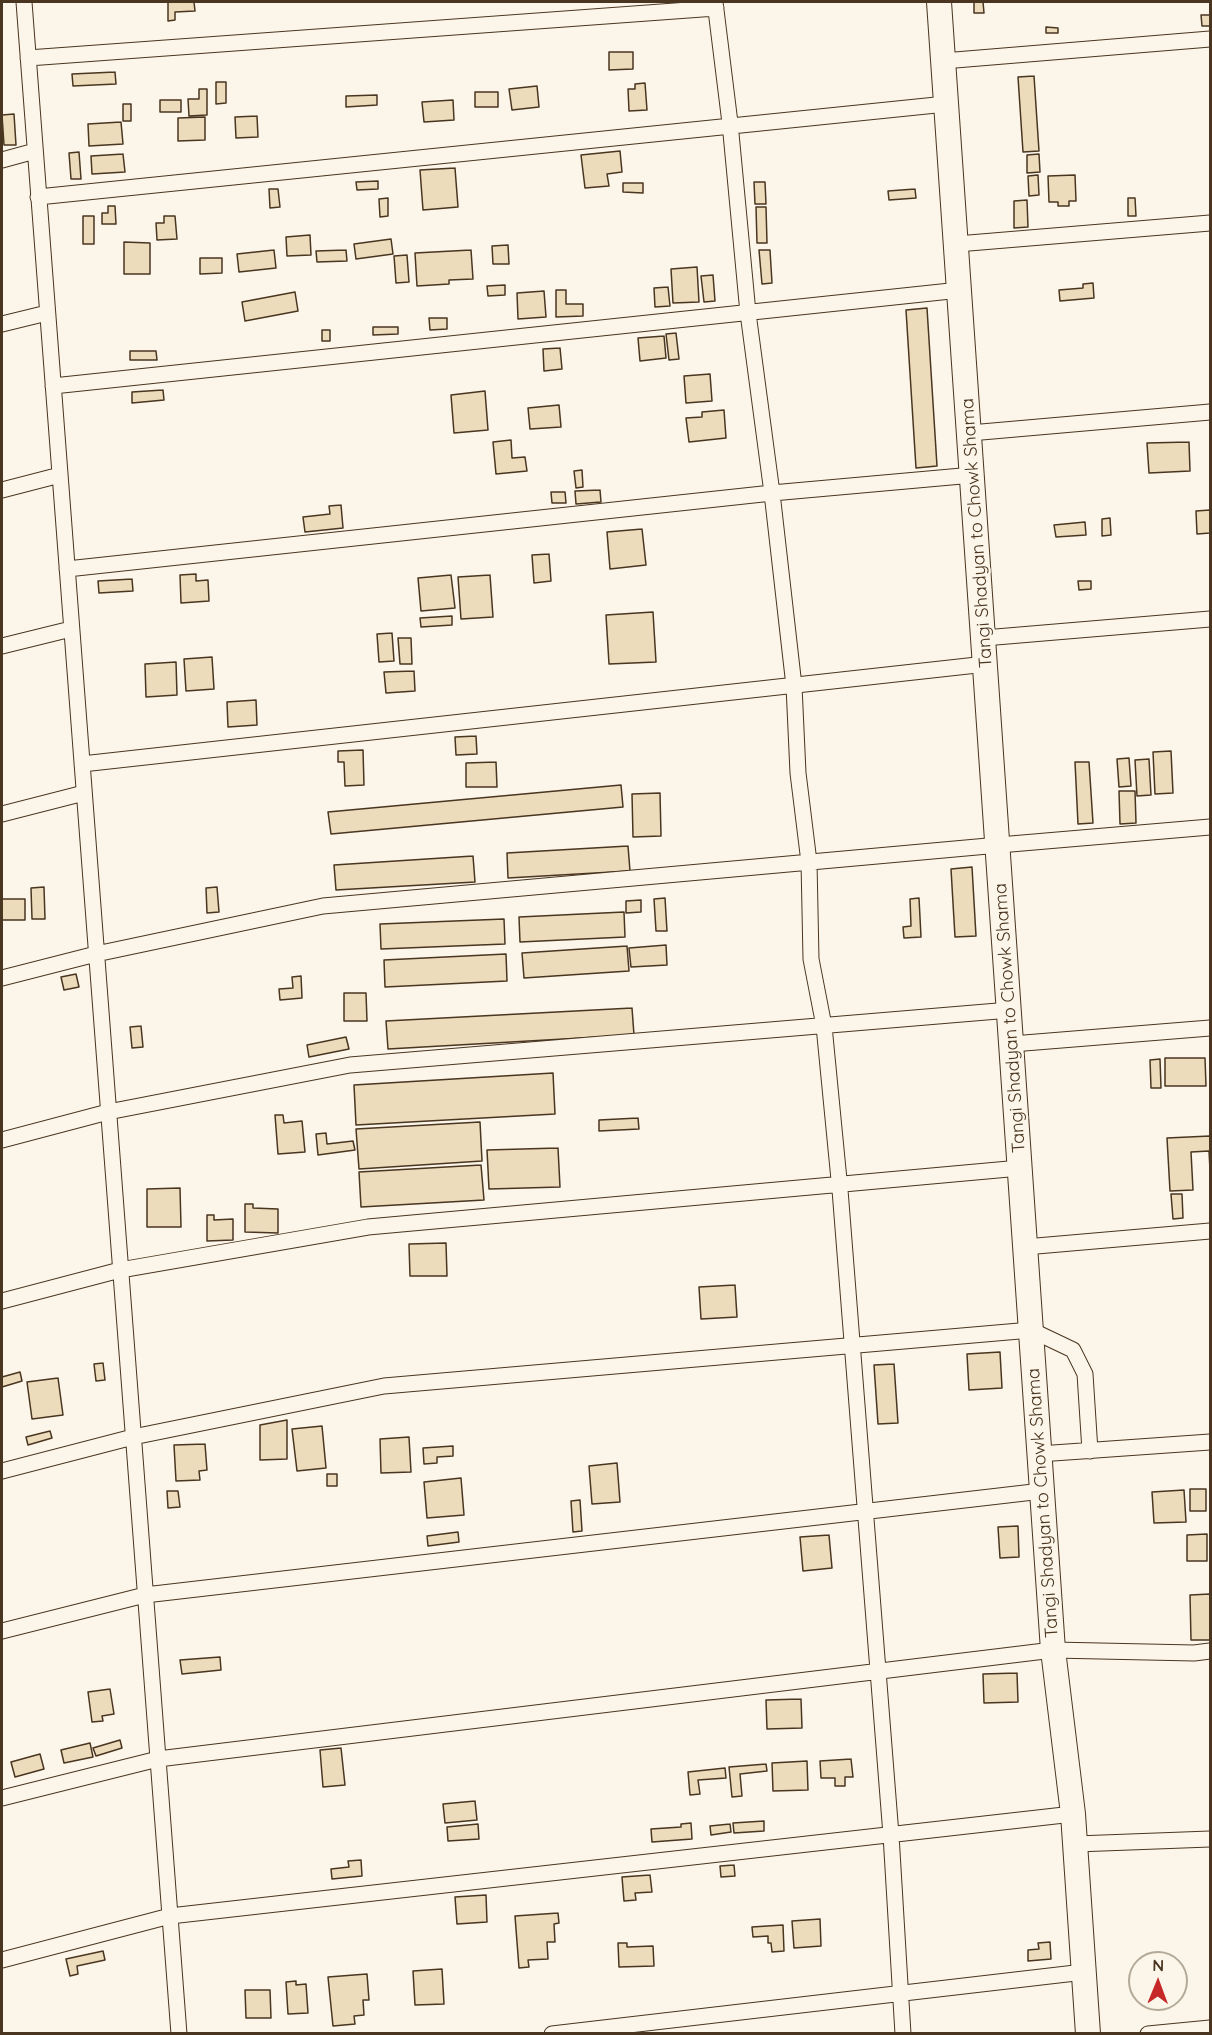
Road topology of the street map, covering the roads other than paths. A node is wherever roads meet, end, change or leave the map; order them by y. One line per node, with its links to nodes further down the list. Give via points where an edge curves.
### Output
1 (24, 2): 5 (street)
2 (939, 2): 6 (main road, Tangi Shadyan to Chowk Shama)
3 (715, 5): 5 (street); 8 (street)
4 (1210, 39): 6 (street)
5 (28, 58): 9 (street)
6 (943, 61): 7 (main road, Tangi Shadyan to Chowk Shama)
7 (946, 104): 8 (street); 13 (main road, Tangi Shadyan to Chowk Shama)
8 (730, 126): 11 (street); 16 (street)
9 (35, 151): 10 (street); 11 (street)
10 (2, 160)
11 (38, 197): 15 (street)
12 (1210, 223): 13 (street)
13 (957, 244): 14 (main road, Tangi Shadyan to Chowk Shama)
14 (960, 290): 16 (street); 20 (main road, Tangi Shadyan to Chowk Shama)
15 (47, 313): 17 (street); 18 (street)
16 (748, 313): 18 (street); 24 (street)
17 (2, 324)
18 (53, 386): 21 (street)
19 (1210, 412): 20 (street)
20 (970, 433): 22 (main road, Tangi Shadyan to Chowk Shama)
21 (60, 475): 23 (street); 25 (street)
22 (973, 475): 24 (street); 28 (main road, Tangi Shadyan to Chowk Shama)
23 (2, 490)
24 (772, 493): 25 (street); 31 (street)
25 (67, 569): 27 (street)
26 (1210, 619): 28 (street)
27 (71, 629): 29 (street); 32 (street)
28 (984, 638): 30 (main road, Tangi Shadyan to Chowk Shama)
29 (2, 646)
30 (986, 664): 31 (street); 36 (main road, Tangi Shadyan to Chowk Shama)
31 (794, 686): 32 (street); 37 (street, via 798,773)
32 (82, 764): 33 (street)
33 (84, 793): 34 (street); 38 (street)
34 (2, 814)
35 (1210, 827): 36 (street)
36 (999, 844): 37 (street); 40 (main road, Tangi Shadyan to Chowk Shama)
37 (809, 862): 38 (street, via 323,906); 41 (street, via 812,958)
38 (96, 954): 39 (street); 44 (street)
39 (2, 978)
40 (1010, 1010): 41 (street); 43 (main road, Tangi Shadyan to Chowk Shama)
41 (824, 1026): 44 (street, via 350,1065); 47 (street)
42 (1210, 1028): 43 (street)
43 (1012, 1044): 46 (main road, Tangi Shadyan to Chowk Shama)
44 (108, 1112): 45 (street); 50 (street)
45 (2, 1140)
46 (1020, 1168): 47 (street); 49 (main road, Tangi Shadyan to Chowk Shama)
47 (839, 1184): 50 (street, via 368,1227); 53 (street)
48 (1210, 1231): 49 (street)
49 (1025, 1247): 52 (main road, Tangi Shadyan to Chowk Shama)
50 (120, 1270): 51 (street); 54 (street)
51 (2, 1301)
52 (1031, 1330): 53 (street); 56 (street, via 1073,1350 1085,1374); 57 (main road, Tangi Shadyan to Chowk Shama)
53 (851, 1346): 54 (street, via 384,1386); 60 (street)
54 (133, 1437): 58 (street); 61 (street)
55 (1210, 1442): 56 (street)
56 (1090, 1451): 57 (street)
57 (1040, 1454): 59 (main road, Tangi Shadyan to Chowk Shama)
58 (2, 1471)
59 (1042, 1491): 60 (street); 63 (main road, Tangi Shadyan to Chowk Shama)
60 (864, 1512): 61 (street); 65 (street)
61 (145, 1595): 62 (street); 66 (street)
62 (2, 1631)
63 (1053, 1650): 64 (street); 65 (street); 68 (main road, Tangi Shadyan to Chowk Shama)
64 (1210, 1651)
65 (878, 1671): 66 (street); 69 (street)
66 (158, 1759): 67 (street); 72 (street)
67 (2, 1798)
68 (1074, 1814): 69 (street); 71 (main road, Tangi Shadyan to Chowk Shama)
69 (891, 1834): 72 (street); 75 (street)
70 (1210, 1839): 71 (street)
71 (1076, 1844): 74 (main road, Tangi Shadyan to Chowk Shama)
72 (170, 1916): 73 (street); 77 (street)
73 (2, 1960)
74 (1084, 1972): 75 (street); 80 (main road, Tangi Shadyan to Chowk Shama)
75 (900, 1993): 78 (street); 79 (street)
76 (1210, 2028): 81 (street)
77 (179, 2034)
78 (552, 2034)
79 (903, 2034)
80 (1088, 2034)
81 (1148, 2034)

